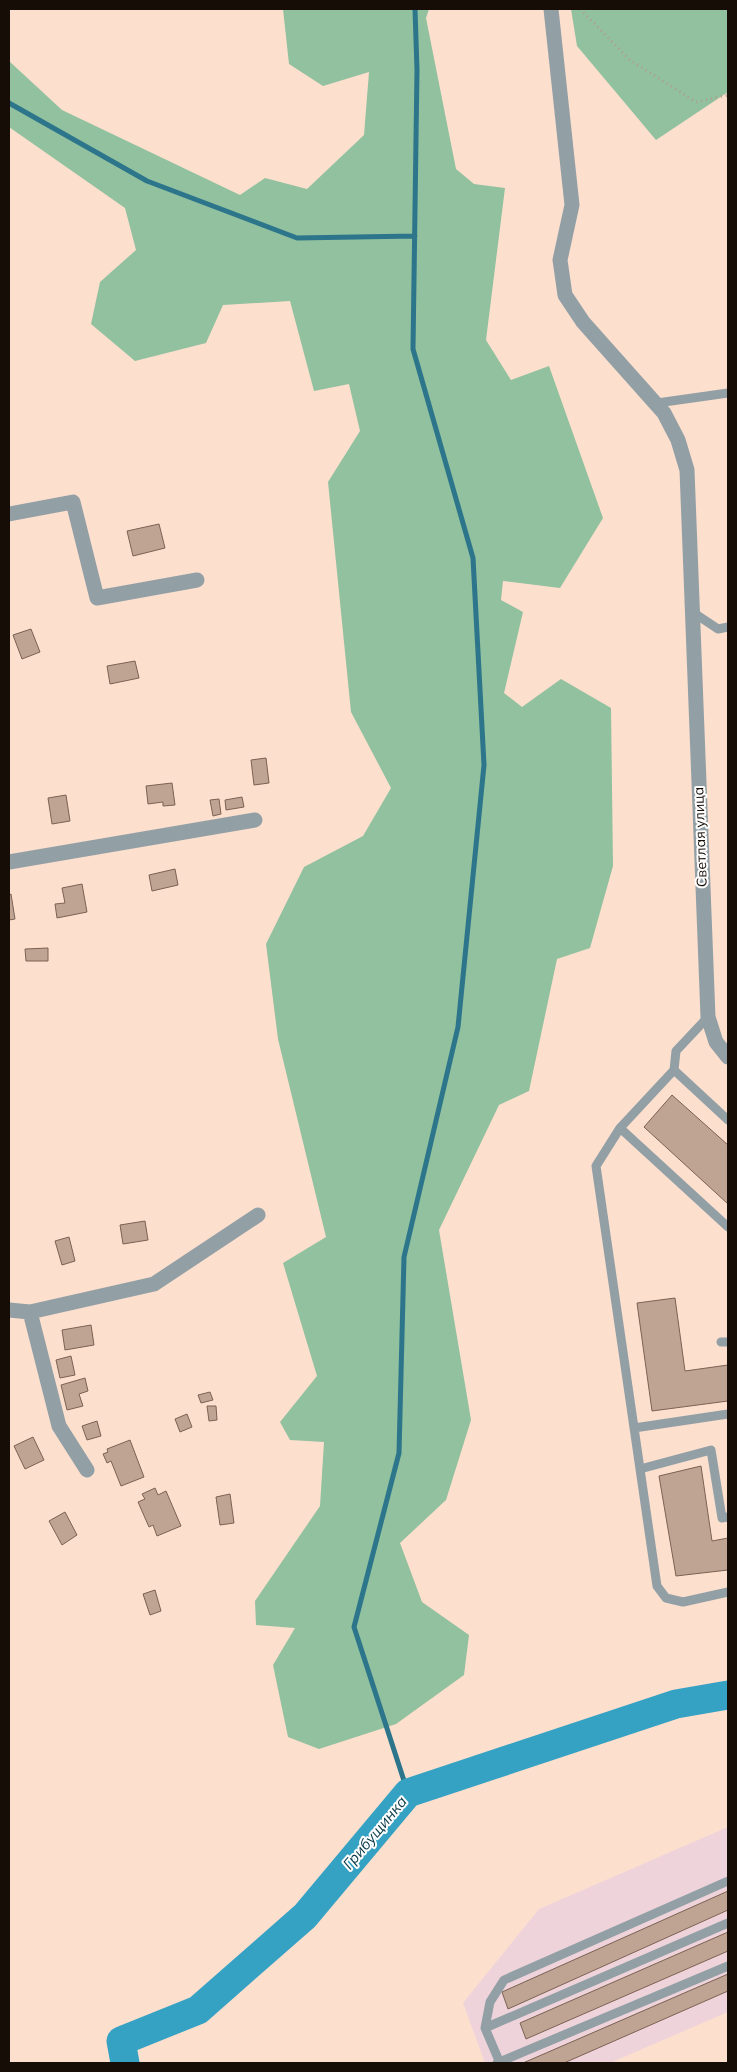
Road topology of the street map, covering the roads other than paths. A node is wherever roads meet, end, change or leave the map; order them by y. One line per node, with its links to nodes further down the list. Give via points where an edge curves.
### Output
1 (552, 9): 3 (street, Светлая улица, via 572,205 560,260 565,294 583,322)
2 (728, 393): 3 (lane)
3 (657, 404): 6 (street, Светлая улица, via 678,440 687,470)
4 (9, 514): 5 (street, via 73,502 97,598)
5 (197, 580)
6 (690, 611): 7 (lane, via 718,629); 10 (street, Светлая улица)
7 (728, 627)
8 (255, 820): 9 (street)
9 (9, 862)
10 (708, 1016): 11 (street, Светлая улица, via 716,1042); 12 (lane, via 676,1051)
11 (728, 1057)
12 (674, 1070): 13 (lane); 14 (lane)
13 (728, 1120)
14 (620, 1128): 16 (lane); 20 (lane, via 596,1166)
15 (258, 1215): 18 (street, via 154,1284)
16 (728, 1227)
17 (9, 1310): 18 (street)
18 (30, 1312): 22 (street, via 59,1426)
19 (728, 1414): 20 (lane)
20 (634, 1428): 21 (lane)
21 (640, 1469): 23 (lane, via 711,1450 722,1518); 24 (lane, via 657,1586 666,1598 683,1602)
22 (87, 1470)
23 (728, 1517)
24 (728, 1592)
25 (728, 1881): 28 (lane, via 504,1980 490,2002)
26 (728, 1923): 28 (lane)
27 (728, 1966): 29 (lane)
28 (485, 2028): 29 (lane)
29 (499, 2063)

